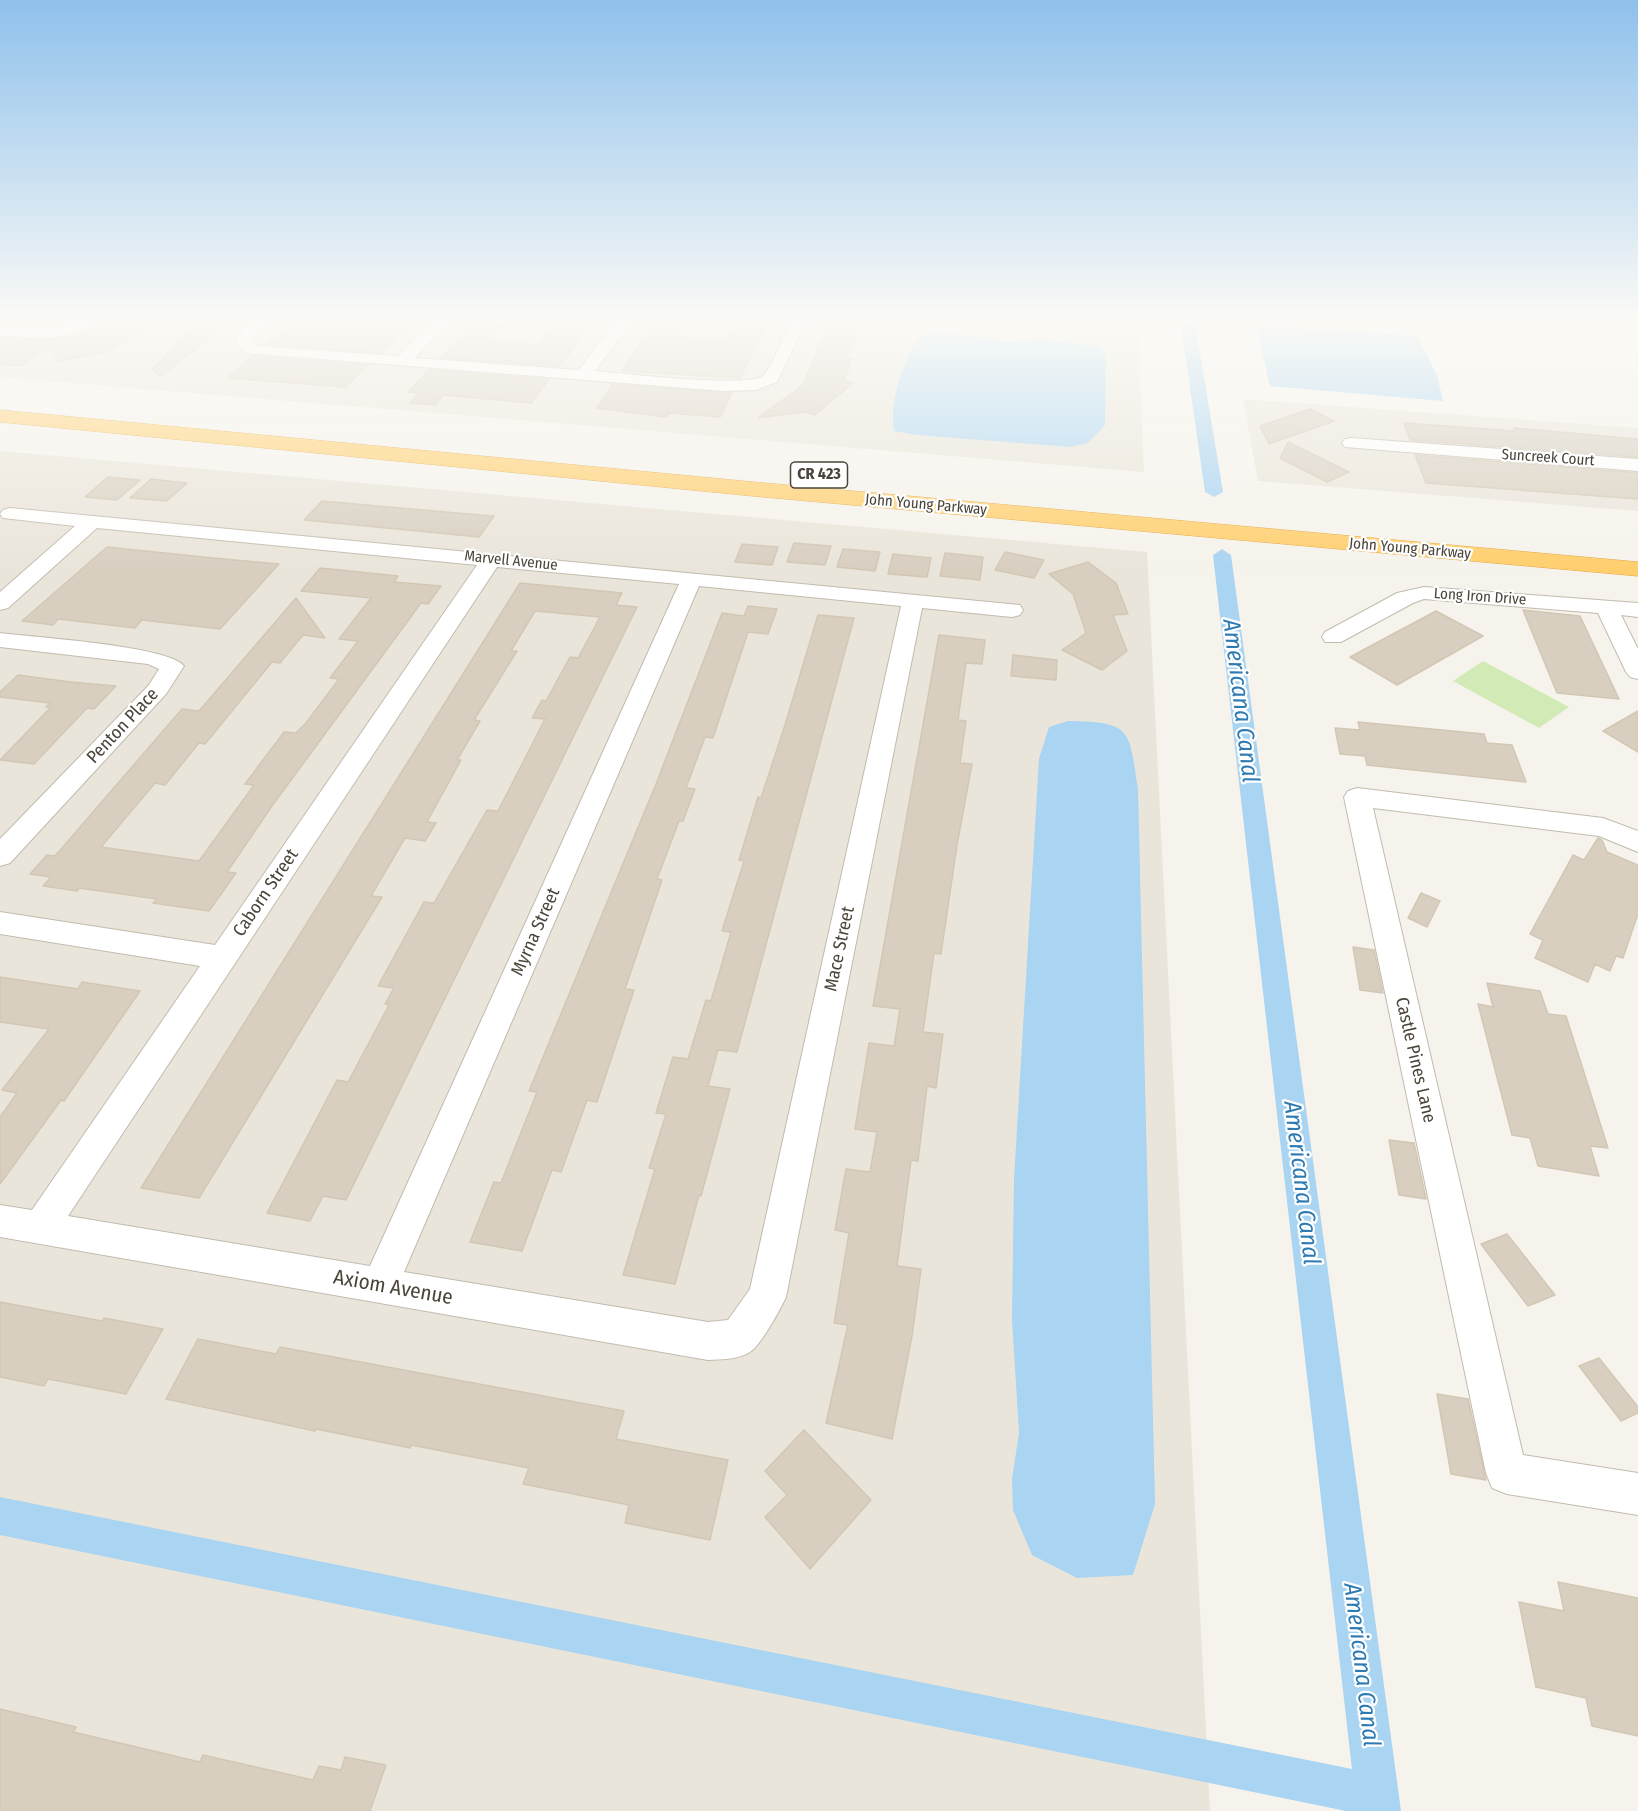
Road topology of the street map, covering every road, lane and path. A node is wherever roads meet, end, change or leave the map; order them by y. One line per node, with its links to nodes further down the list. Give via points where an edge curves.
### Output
1 (37, 402): 5 (highway, John Young Parkway / CR 423)
2 (0, 417): 6 (highway, John Young Parkway / CR 423)
3 (1351, 443): 4 (street, Suncreek Court)
4 (1638, 465)
5 (824, 476): 6 (highway, via 801,484); 9 (highway, John Young Parkway / CR 423)
6 (753, 489): 11 (highway, John Young Parkway / CR 423)
7 (10, 514): 8 (street, Marvell Avenue)
8 (93, 521): 10 (street, Marvell Avenue); 14 (street)
9 (1390, 525)
10 (492, 559): 12 (street, Marvell Avenue); 24 (street, Caborn Street)
11 (1638, 569)
12 (692, 579): 13 (street, Marvell Avenue); 27 (street, Myrna Street)
13 (913, 600): 16 (street, Marvell Avenue); 28 (street, Mace Street)
14 (0, 603)
15 (1606, 607): 17 (street, Long Iron Drive); 18 (street, Long Iron Drive, via 1424,593 1405,598); 20 (street)
16 (1012, 610)
17 (1638, 610)
18 (1332, 637)
19 (0, 640): 22 (street, Penton Place, via 153,658 172,666 158,689)
20 (1638, 672)
21 (1638, 842): 29 (street, Castle Pines Lane, via 1603,827 1357,797 1507,1473)
22 (0, 856)
23 (0, 923): 24 (street)
24 (222, 958): 26 (street, Caborn Street)
25 (0, 1221): 26 (street, Axiom Avenue)
26 (40, 1228): 27 (street, Axiom Avenue)
27 (380, 1285): 28 (street, Axiom Avenue, via 708,1341 738,1338)
28 (767, 1297)
29 (1638, 1494)

